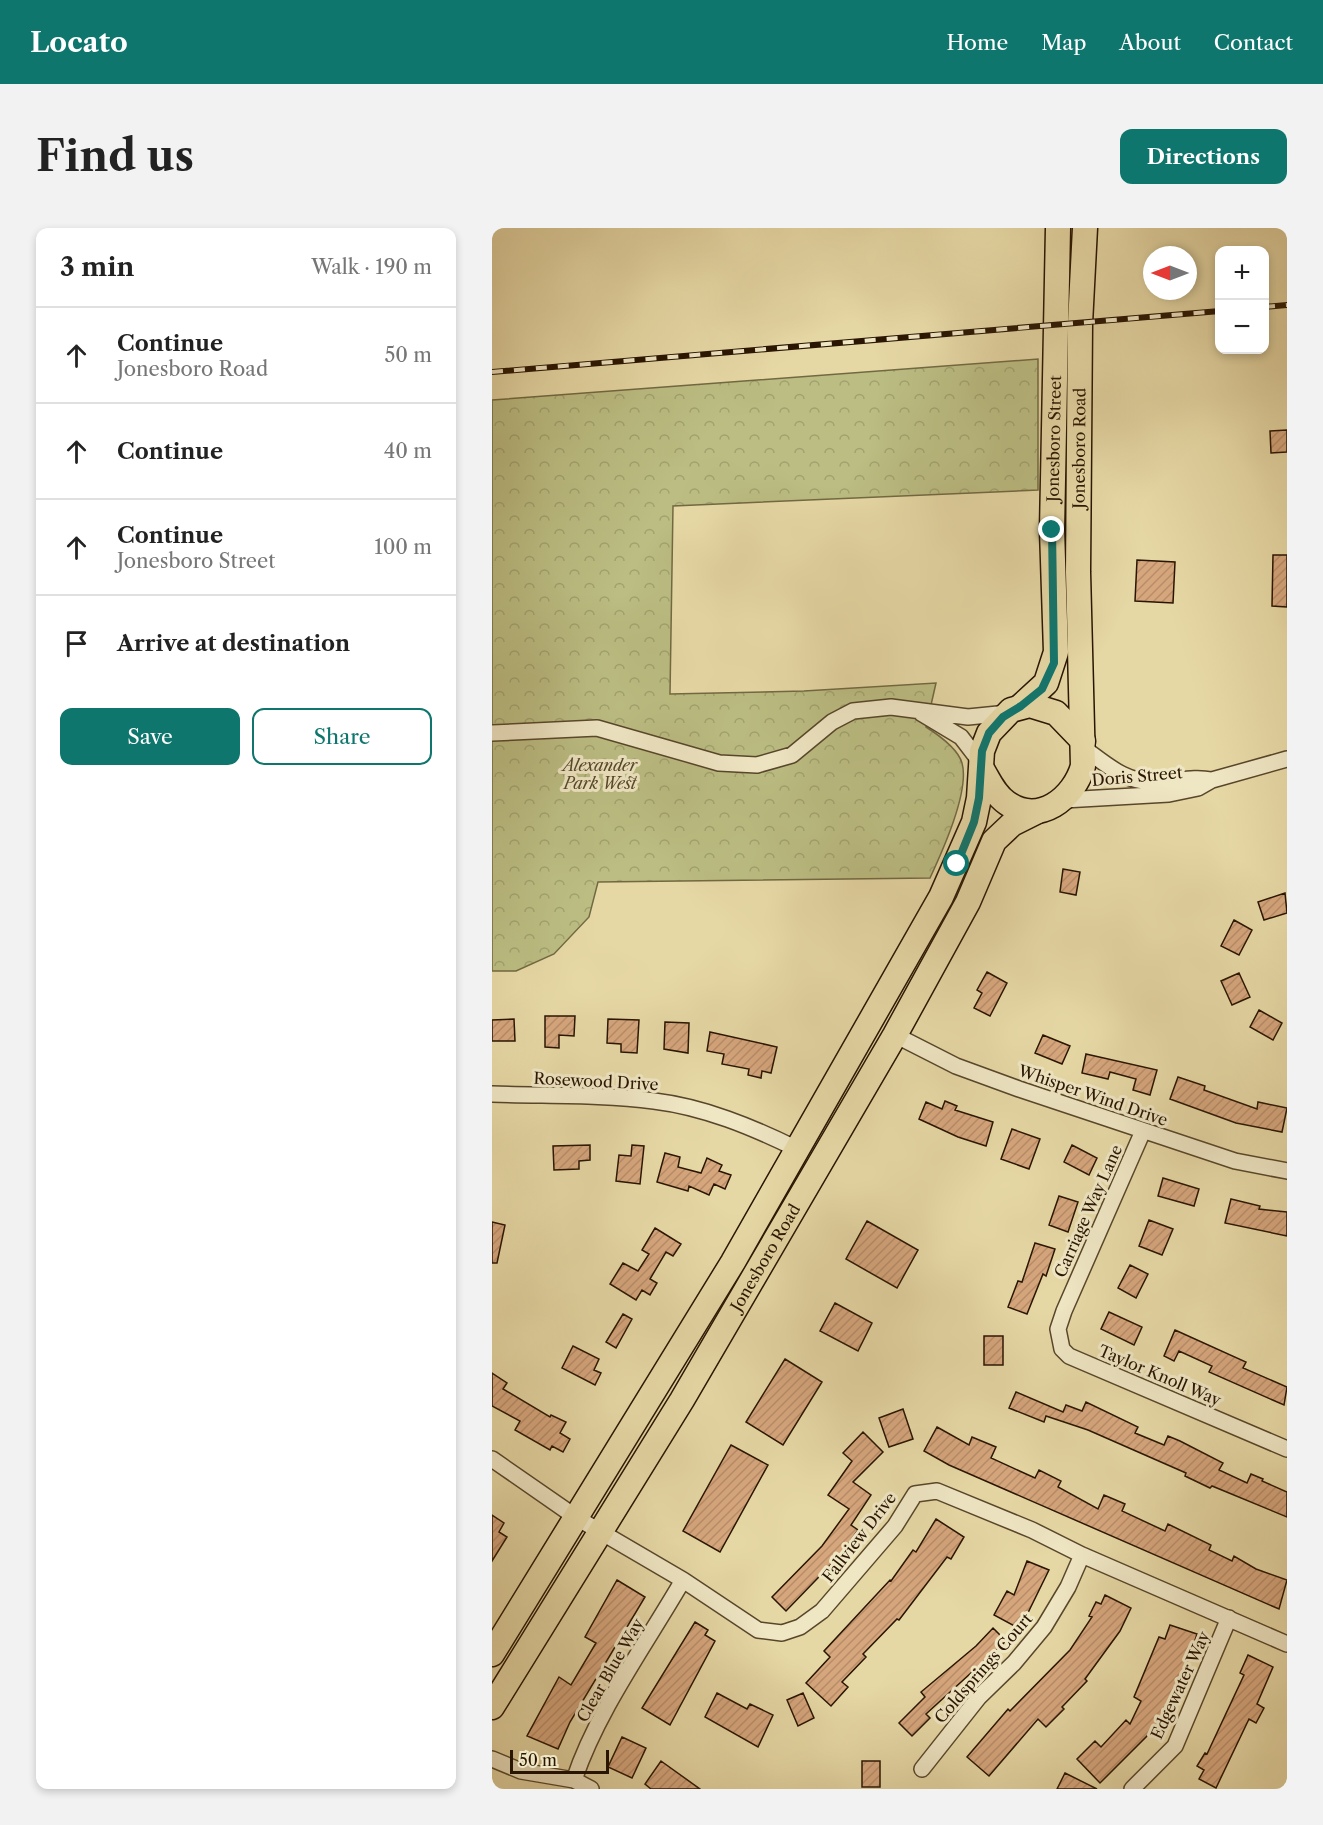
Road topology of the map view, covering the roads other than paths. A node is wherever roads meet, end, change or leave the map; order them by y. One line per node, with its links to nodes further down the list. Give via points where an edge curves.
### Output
1 (1058, 228): 3 (main road, Jonesboro Street, via 1052,530 1056,652 1046,683)
2 (1085, 228): 6 (main road, Jonesboro Road, via 1080,324 1078,572)
3 (1015, 710): 4 (street, via 982,717); 6 (main road, via 1038,706 1056,713); 8 (main road, via 989,733)
4 (918, 712): 5 (street, via 891,707 854,711 832,722 792,755 757,765 718,763 597,728); 8 (street, via 961,737)
5 (492, 733)
6 (1084, 745): 9 (street, Doris Street, via 1108,767 1138,780); 10 (main road, via 1081,776)
7 (1287, 759): 9 (street, Doris Street)
8 (981, 766): 11 (main road, via 1002,800 1014,808); 15 (main road, Jonesboro Road, via 974,822 957,864)
9 (1212, 780): 10 (street, Doris Street, via 1198,788 1169,794)
10 (1064, 800): 11 (main road)
11 (1036, 812): 12 (main road, Jonesboro Road, via 1012,824 994,841 968,902)
12 (895, 1035): 14 (street, Whisper Wind Drive, via 956,1066); 21 (main road, Jonesboro Road)
13 (492, 1094): 15 (street, Rosewood Drive, via 654,1101 753,1128)
14 (1143, 1131): 16 (street, Whisper Wind Drive, via 1235,1161); 17 (street, Carriage Way Lane)
15 (797, 1149): 20 (main road, Jonesboro Road)
16 (1287, 1171)
17 (1066, 1305): 18 (street, Taylor Knoll Way, via 1058,1329 1062,1349 1070,1356)
18 (1287, 1449)
19 (492, 1459): 20 (street, Fallview Drive)
20 (577, 1518): 21 (street, Fallview Drive); 26 (main road, Jonesboro Road)
21 (601, 1531): 23 (street, Fallview Drive); 27 (main road, Jonesboro Road)
22 (1082, 1555): 23 (street, Fallview Drive, via 937,1491 915,1494 860,1569 822,1611 800,1627 782,1633 758,1630); 24 (street, Fallview Drive); 29 (street, Coldsprings Court, via 1044,1628 979,1697)
23 (683, 1580): 30 (street, Clear Blue Way, via 603,1716)
24 (1229, 1618): 25 (street, Fallview Drive); 32 (street, Edgewater Way, via 1175,1746)
25 (1287, 1644)
26 (492, 1654)
27 (492, 1707)
28 (492, 1759): 30 (street, via 521,1771)
29 (922, 1769)
30 (574, 1780): 31 (street)
31 (591, 1789)
32 (1132, 1789)

